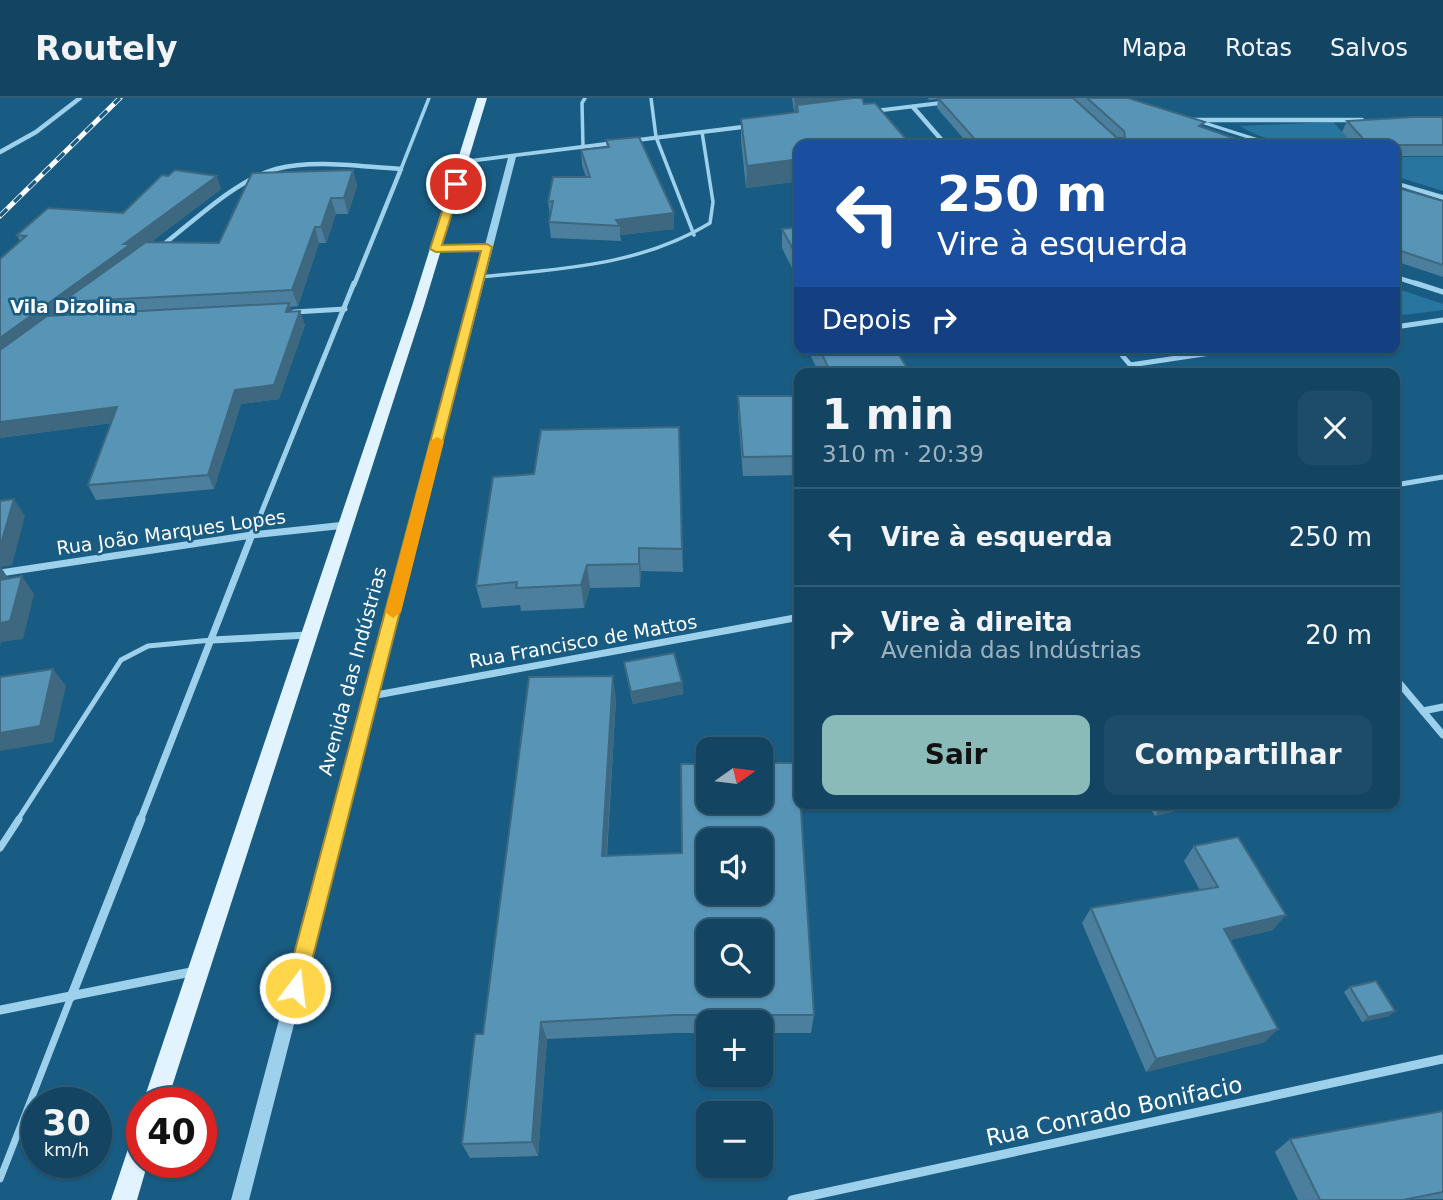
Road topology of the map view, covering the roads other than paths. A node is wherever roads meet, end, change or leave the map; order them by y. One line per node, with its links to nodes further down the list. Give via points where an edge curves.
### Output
1 (80, 98): 18 (street, via 36,132)
2 (429, 98): 21 (lane)
3 (482, 98): 20 (main road)
4 (584, 98): 17 (lane)
5 (651, 98): 14 (lane)
6 (982, 98): 7 (street)
7 (913, 107): 8 (street); 15 (street)
8 (860, 113)
9 (1183, 116): 10 (street)
10 (1194, 120): 11 (street); 16 (street)
11 (1374, 121)
12 (768, 124): 13 (street)
13 (702, 132): 14 (street); 24 (lane, via 713,202 710,223)
14 (656, 137): 17 (street); 24 (lane)
15 (942, 140)
16 (1259, 140)
17 (583, 147): 19 (street)
18 (0, 152)
19 (513, 155): 20 (street); 25 (street, Avenida das Indústrias)
20 (462, 162): 26 (main road)
21 (401, 169): 27 (street, via 274,169 253,179); 31 (street)
22 (1400, 185): 23 (street)
23 (1443, 198)
24 (694, 235): 28 (lane, via 642,254 579,267)
25 (487, 247): 26 (street); 28 (street, Avenida das Indústrias)
26 (436, 249): 41 (main road)
27 (153, 252)
28 (479, 277): 48 (street, Avenida das Indústrias)
29 (1400, 279): 30 (street)
30 (1443, 292)
31 (345, 309): 32 (street); 42 (street)
32 (289, 312)
33 (1443, 320): 34 (street)
34 (1400, 326)
35 (1121, 354): 37 (street)
36 (1204, 354): 37 (street)
37 (1130, 365): 38 (street)
38 (1133, 368)
39 (1443, 477): 40 (street)
40 (1400, 484)
41 (346, 525): 42 (street, Rua João Marques Lopes); 45 (main road)
42 (253, 535): 43 (street, Rua João Marques Lopes); 46 (street)
43 (0, 573)
44 (794, 618): 48 (street, Rua Francisco de Mattos)
45 (309, 635): 46 (street); 53 (main road)
46 (212, 640): 52 (lane, via 148,646 121,660); 54 (street)
47 (1400, 684): 50 (street)
48 (371, 695): 61 (street, Avenida das Indústrias)
49 (1443, 707): 50 (street)
50 (1423, 711): 51 (street)
51 (1443, 736)
52 (0, 848)
53 (196, 971): 54 (street); 57 (main road)
54 (71, 998): 55 (street); 59 (lane)
55 (0, 1010)
56 (1443, 1059): 62 (street, Rua Conrado Bonifacio)
57 (160, 1087)
58 (131, 1178): 60 (main road)
59 (0, 1179)
60 (124, 1200)
61 (240, 1200)
62 (792, 1200)

